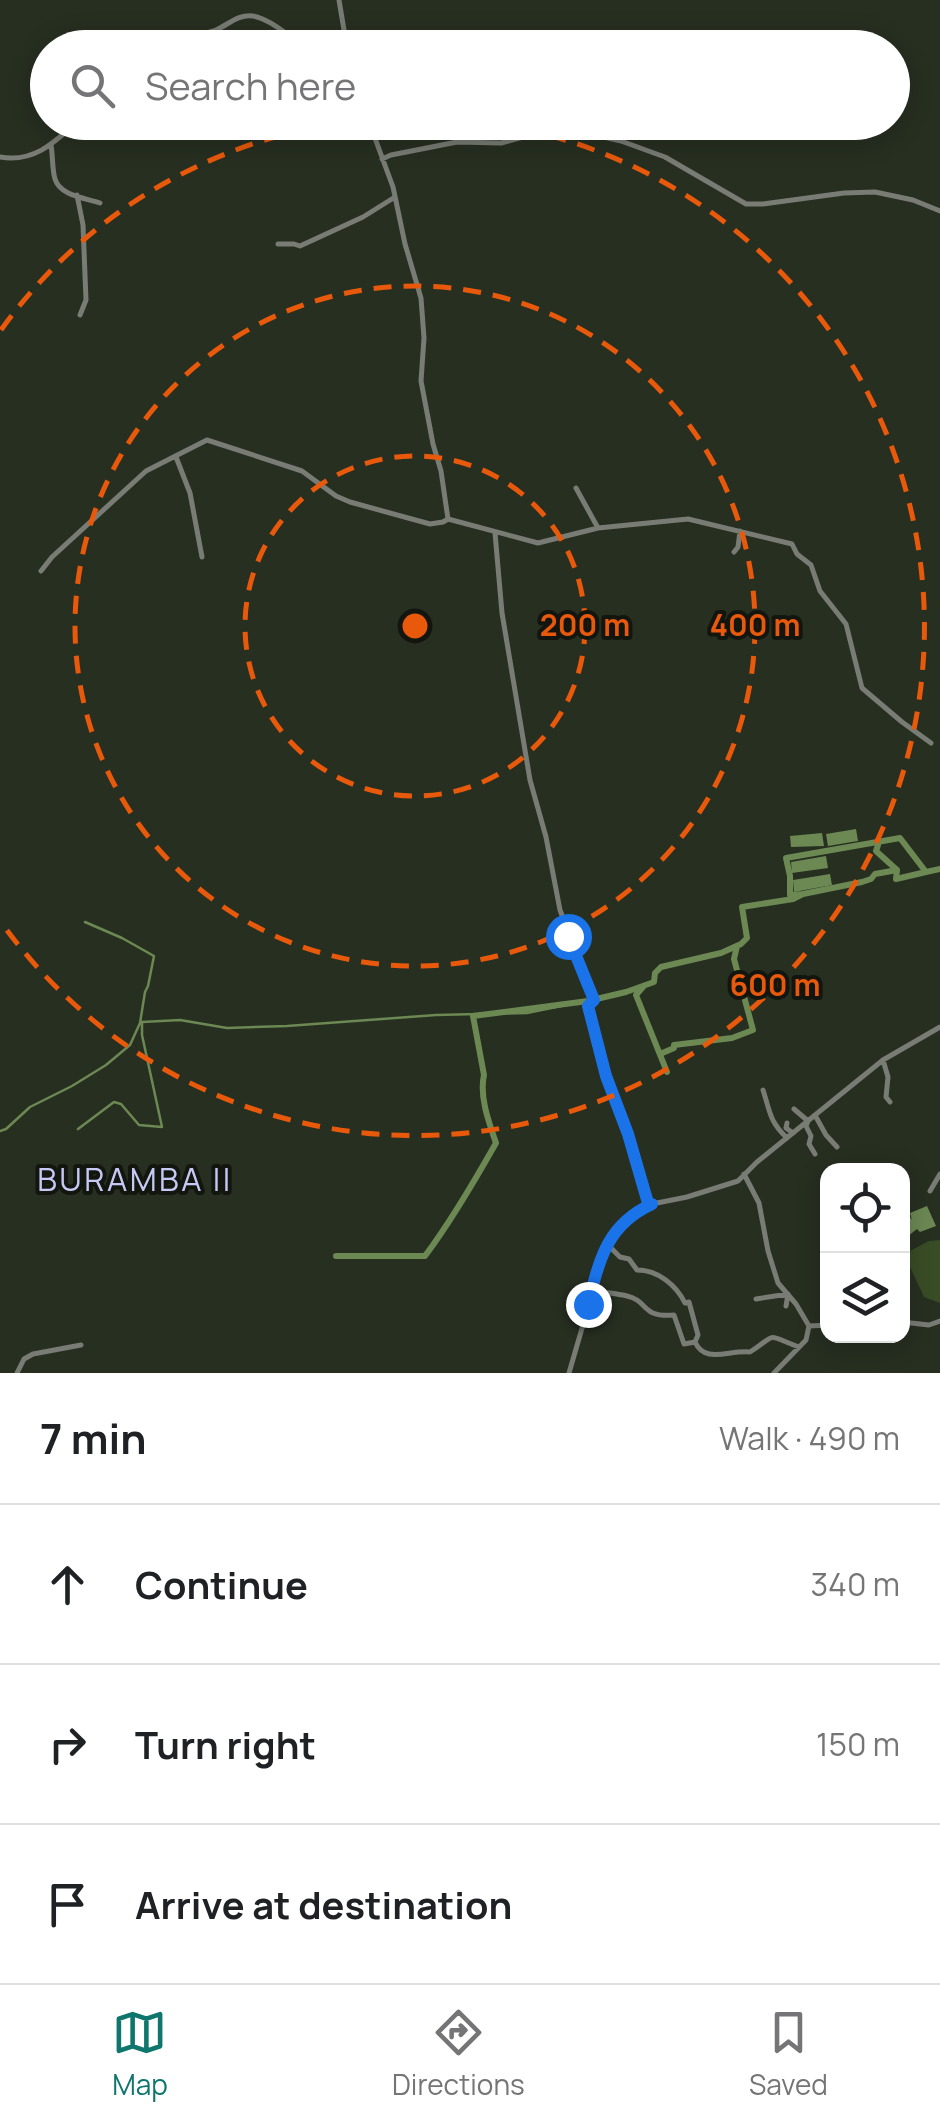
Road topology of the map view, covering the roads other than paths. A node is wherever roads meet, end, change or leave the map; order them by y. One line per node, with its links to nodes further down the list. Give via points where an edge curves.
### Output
1 (339, 0): 4 (street)
2 (216, 30): 3 (street, via 248,16)
3 (282, 30)
4 (345, 30)
5 (56, 140): 9 (street)
6 (375, 140): 11 (street)
7 (512, 140): 11 (street, via 457,142)
8 (613, 140): 15 (street, via 665,158 746,204 874,192)
9 (51, 144): 10 (street, via 20,159); 12 (street, via 58,186)
10 (0, 157)
11 (382, 159): 13 (street)
12 (77, 196): 14 (street); 17 (street, via 86,289)
13 (395, 197): 16 (street, via 300,246); 20 (street, via 421,298 421,381)
14 (100, 203)
15 (940, 210)
16 (278, 244)
17 (80, 315)
18 (176, 457): 20 (street, via 211,440 302,471 350,502 430,524); 25 (street); 26 (street, via 146,471)
19 (576, 488): 21 (street)
20 (448, 519): 23 (street)
21 (598, 528): 22 (street, via 688,519); 23 (street, via 538,542)
22 (740, 531): 24 (street); 27 (street, via 792,544 811,565 820,591 846,624 862,688)
23 (495, 533): 42 (street, via 522,735 560,910 594,1000 588,1006 606,1076)
24 (734, 552)
25 (202, 557)
26 (40, 571)
27 (931, 743)
28 (940, 1028): 29 (street)
29 (884, 1060): 31 (street); 33 (street)
30 (764, 1090): 36 (street, via 774,1126)
31 (890, 1102)
32 (794, 1110): 34 (street)
33 (816, 1116): 34 (street); 37 (street)
34 (808, 1121): 36 (street); 38 (street)
35 (787, 1123): 36 (street)
36 (790, 1136): 39 (street)
37 (837, 1147)
38 (815, 1154)
39 (744, 1174): 42 (street); 45 (street, via 778,1283)
40 (940, 1174): 41 (street)
41 (930, 1191)
42 (652, 1204): 43 (street, via 624,1220)
43 (607, 1244): 44 (street); 52 (street, via 689,1302)
44 (592, 1289): 52 (street, via 632,1296 648,1312 674,1315 684,1344); 56 (street)
45 (788, 1294): 46 (street); 47 (street); 51 (street)
46 (756, 1299)
47 (786, 1306)
48 (940, 1320): 49 (street)
49 (910, 1323)
50 (820, 1325): 51 (street)
51 (809, 1326): 54 (street)
52 (695, 1342): 54 (street, via 711,1356 750,1352 774,1336)
53 (81, 1345): 55 (street, via 32,1354)
54 (799, 1347): 57 (street)
55 (17, 1373)
56 (569, 1373)
57 (774, 1373)

